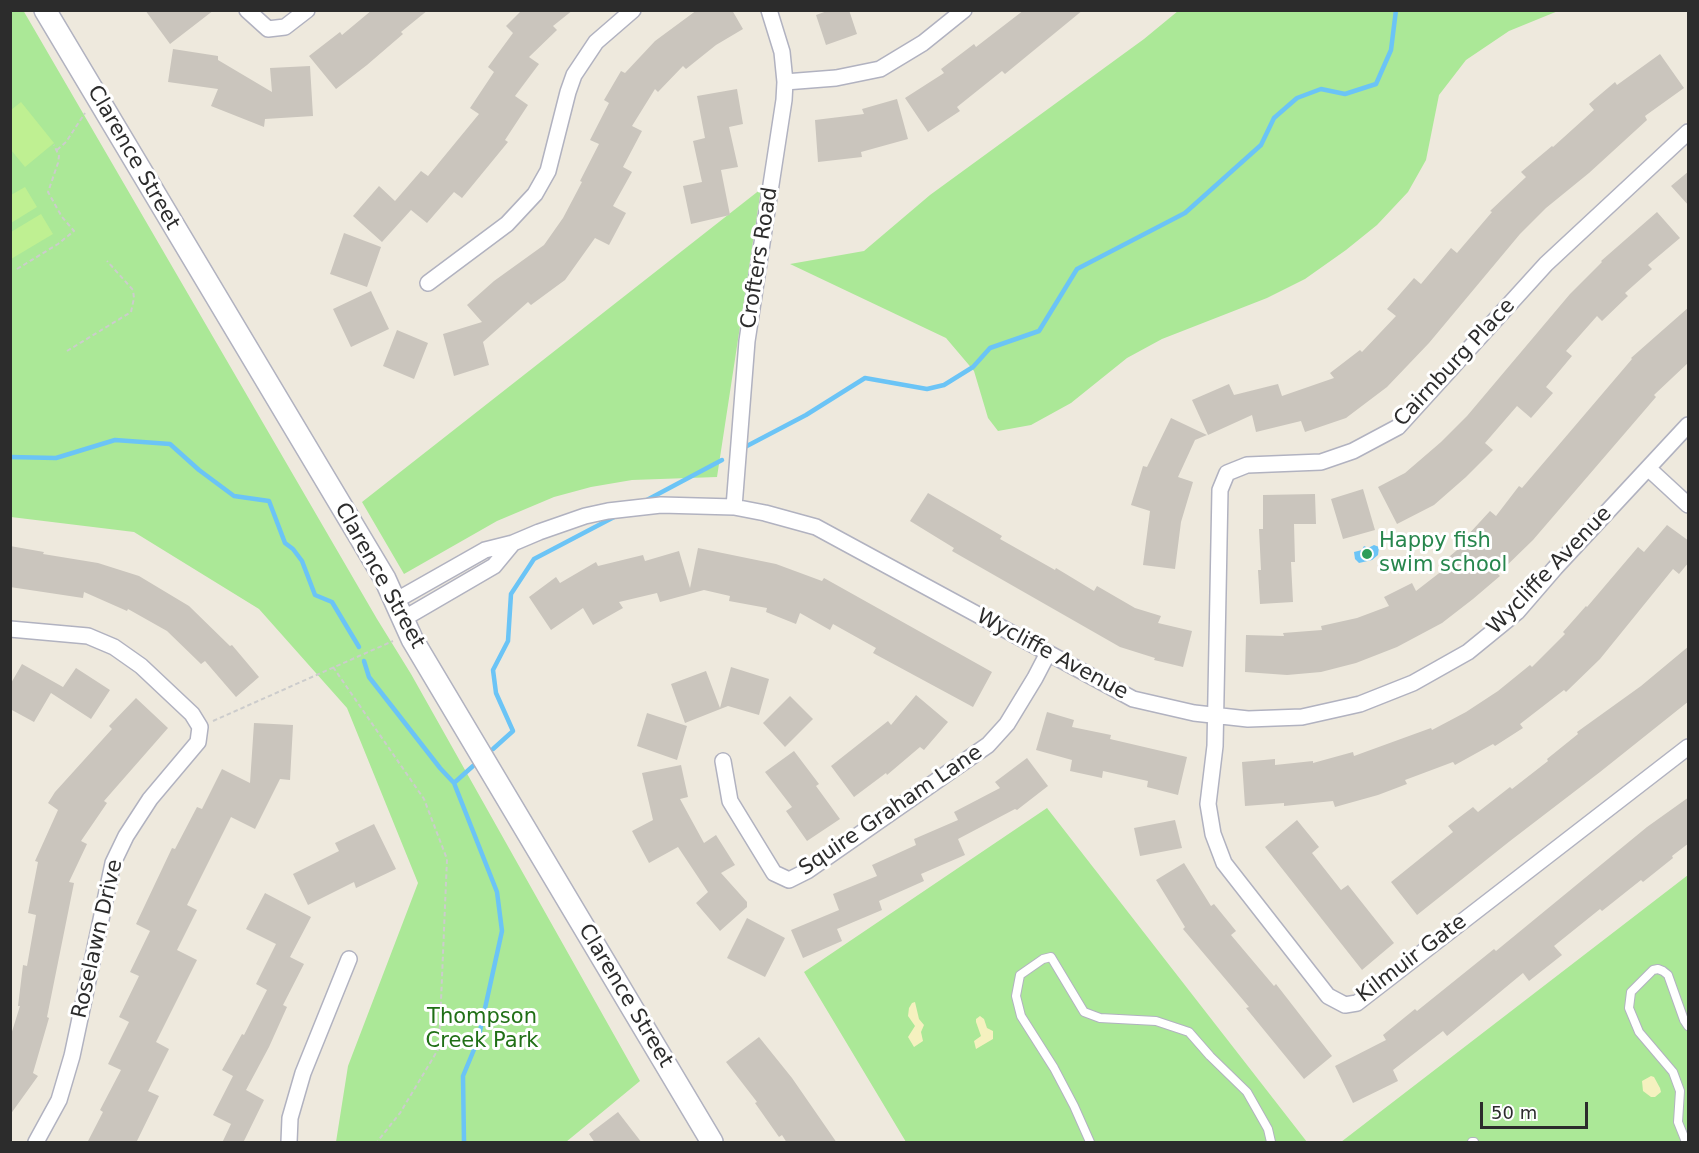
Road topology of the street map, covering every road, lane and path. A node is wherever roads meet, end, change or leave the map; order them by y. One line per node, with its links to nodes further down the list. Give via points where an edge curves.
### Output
1 (45, 10): 20 (street, Clarence Street, via 385,579)
2 (248, 10): 3 (street, via 268,29 285,27)
3 (307, 10)
4 (633, 10): 14 (street, via 596,42 574,75 548,171 535,194 507,224)
5 (769, 10): 7 (street, Crofters Road, via 782,52)
6 (964, 10): 7 (street, via 880,69)
7 (785, 82): 19 (street, Crofters Road, via 747,341)
8 (85, 113): 11 (path)
9 (1689, 132): 25 (street, Cairnburg Place, via 1546,264 1398,427 1353,451 1321,462 1247,465 1227,473 1220,490)
10 (54, 145): 11 (path)
11 (57, 150): 13 (path, via 58,163 48,192 74,231)
12 (107, 261): 15 (path, via 133,290 131,312)
13 (17, 269)
14 (428, 283)
15 (66, 351)
16 (1689, 425): 17 (street, Wycliffe Avenue)
17 (1649, 469): 18 (street); 25 (street, Wycliffe Avenue, via 1517,612 1468,652 1413,683 1360,704 1302,717 1248,719)
18 (1689, 505)
19 (734, 507): 20 (street, Wycliffe Avenue, via 661,505 608,511 562,523 513,543 494,566); 23 (street, Wycliffe Avenue, via 816,527)
20 (399, 610): 34 (street, Clarence Street, via 412,639)
21 (10, 629): 26 (street, via 88,636 114,647 141,666 192,714)
22 (393, 641): 24 (path)
23 (1048, 653): 25 (street, Wycliffe Avenue, via 1133,699); 28 (street, Squire Graham Lane, via 1008,724 988,745 817,865 789,880 774,873 730,801)
24 (333, 667): 26 (path); 33 (path, via 424,800 447,859 439,1048)
25 (1215, 715): 27 (street, Kilmuir Gate, via 1208,804 1213,834 1224,863 1328,996 1345,1005 1357,1003)
26 (200, 727): 31 (street, Roselawn Drive, via 198,742 150,799 113,863 72,1056 59,1100)
27 (1689, 747)
28 (723, 761)
29 (349, 959): 32 (street, via 303,1073 290,1118)
30 (1689, 1026): 37 (lane, via 1668,975 1662,971 1653,970 1631,992 1629,1008 1639,1032 1673,1072 1680,1091 1678,1122)
31 (36, 1143)
32 (289, 1143)
33 (377, 1143)
34 (712, 1143)
35 (1090, 1143): 36 (lane, via 1054,1068 1021,1016 1016,996 1020,975 1052,957 1084,1012 1100,1018 1156,1021 1190,1032 1247,1092 1261,1114)
36 (1271, 1143)
37 (1686, 1143)

